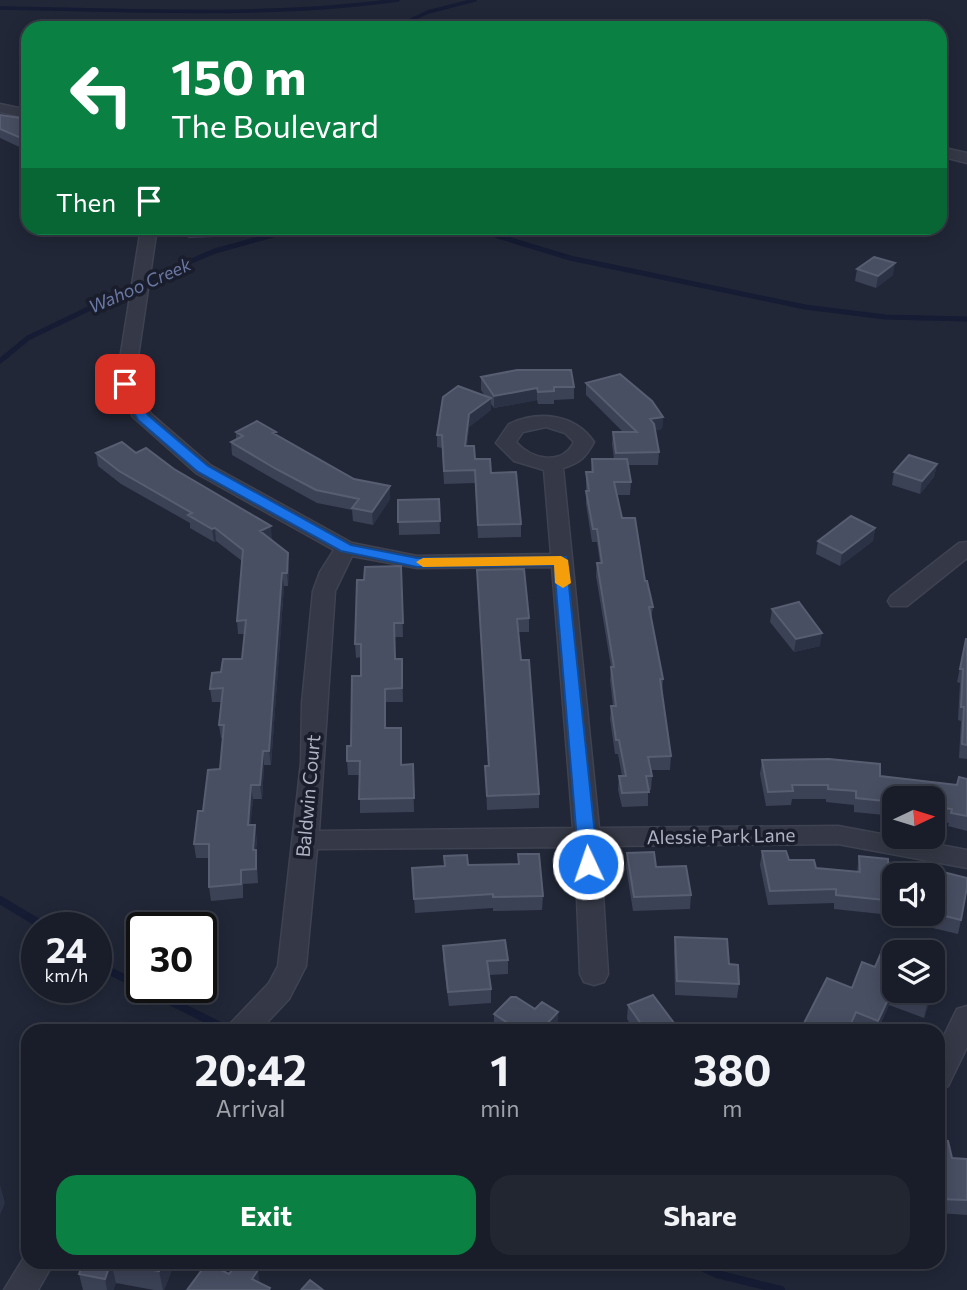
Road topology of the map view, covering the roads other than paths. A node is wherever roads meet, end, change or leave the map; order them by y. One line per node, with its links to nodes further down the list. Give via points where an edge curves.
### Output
1 (0, 108): 2 (street)
2 (21, 112)
3 (148, 235): 5 (street, via 125,384 142,417 203,469)
4 (552, 464): 7 (street)
5 (346, 548): 7 (street, via 417,562); 10 (street, Baldwin Court, via 324,591)
6 (967, 548): 8 (street)
7 (561, 560): 9 (street)
8 (899, 601)
9 (587, 837): 10 (street, Alessie Park Lane); 11 (street, Alessie Park Lane, via 838,835); 12 (street)
10 (305, 840): 14 (street, Baldwin Court, via 292,966 279,991)
11 (967, 859)
12 (594, 974)
13 (967, 1017): 15 (street)
14 (235, 1024)
15 (945, 1063)
16 (34, 1269): 17 (street)
17 (20, 1290)

